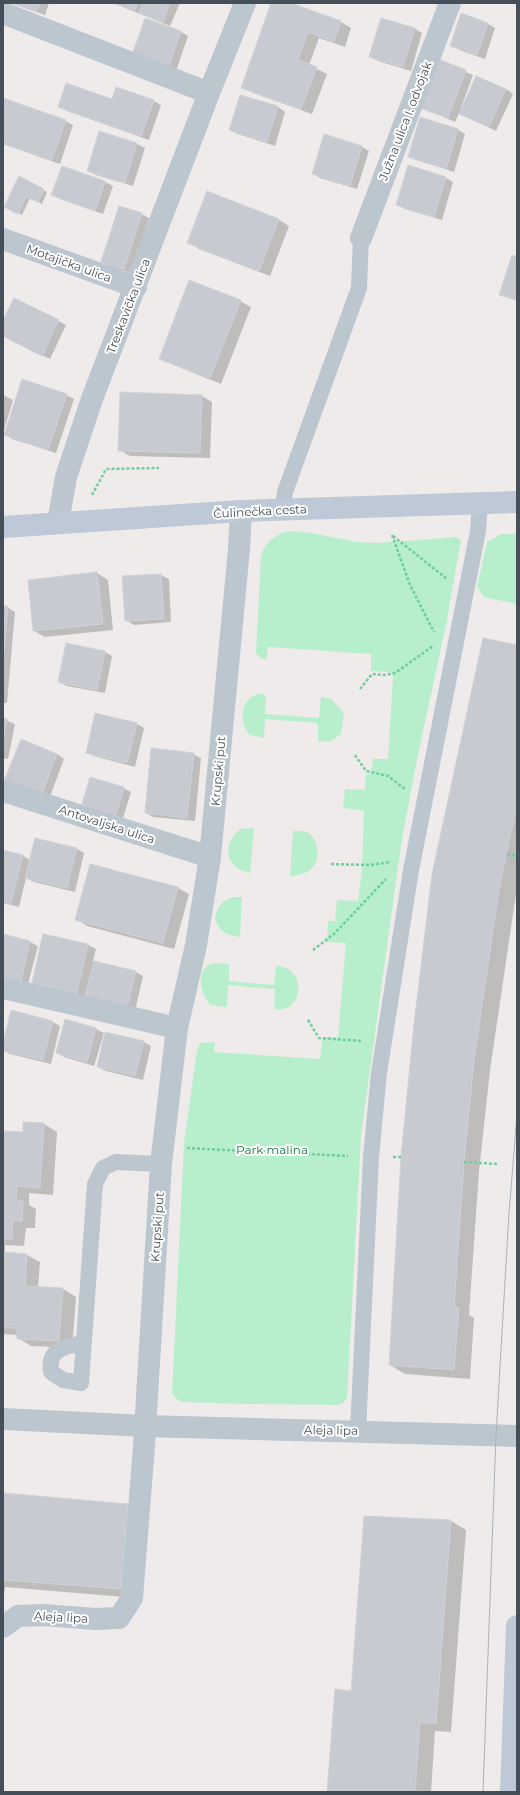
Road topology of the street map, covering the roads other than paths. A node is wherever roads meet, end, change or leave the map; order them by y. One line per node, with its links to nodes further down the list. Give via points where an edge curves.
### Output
1 (245, 3): 4 (street, Treskavička ulica)
2 (450, 3): 5 (street, Južna ulica I. odvojak)
3 (3, 13): 4 (street)
4 (209, 93): 7 (street, Treskavička ulica)
5 (361, 238): 10 (lane, via 360,288 285,492)
6 (3, 239): 7 (street, Motajička ulica)
7 (136, 287): 12 (street, Treskavička ulica, via 92,399 66,477)
8 (517, 502): 9 (main road, Čulinečka cesta)
9 (480, 503): 10 (main road, Čulinečka cesta); 22 (lane, via 478,531 425,799 409,860 379,1073 371,1157)
10 (283, 510): 11 (main road, Čulinečka cesta)
11 (241, 512): 12 (main road, Čulinečka cesta); 15 (street, Krupski put)
12 (58, 523): 13 (main road, Čulinečka cesta)
13 (3, 527)
14 (3, 791): 15 (street, Antovaljska ulica)
15 (210, 857): 17 (street, Krupski put, via 196,945)
16 (3, 988): 17 (street)
17 (177, 1028): 18 (street, Krupski put)
18 (161, 1164): 19 (lane, via 116,1162 103,1168 95,1184); 21 (street, Krupski put)
19 (84, 1343): 19 (lane, via 81,1383 63,1380 51,1372 50,1364 64,1346)
20 (3, 1420): 21 (street, Aleja lipa)
21 (145, 1426): 22 (street, Aleja lipa); 25 (street, Aleja lipa, via 132,1598 119,1618 18,1616)
22 (358, 1431): 23 (street, Aleja lipa)
23 (517, 1436)
24 (517, 1626): 26 (main road)
25 (3, 1627)
26 (511, 1792)

